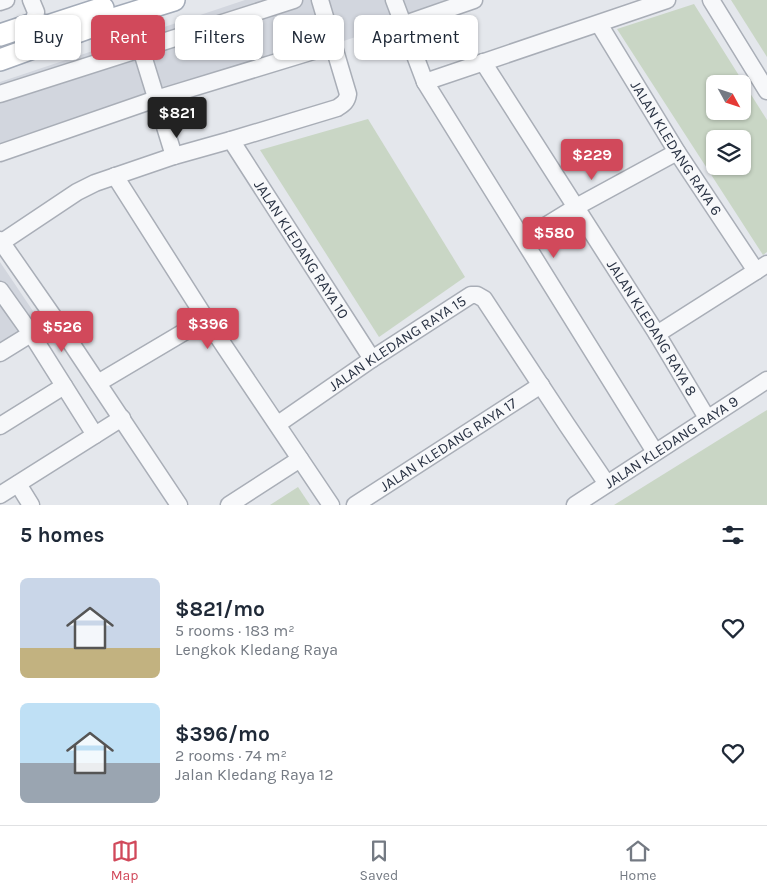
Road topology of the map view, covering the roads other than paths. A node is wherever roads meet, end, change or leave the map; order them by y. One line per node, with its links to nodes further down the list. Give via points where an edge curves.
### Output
1 (6, 0): 11 (street)
2 (32, 0): 12 (street)
3 (127, 0): 13 (main road)
4 (174, 0): 23 (main road)
5 (294, 0): 20 (street)
6 (320, 0): 14 (street)
7 (394, 0): 15 (street)
8 (474, 0): 16 (street)
9 (667, 0): 17 (street)
10 (711, 0): 31 (street)
11 (0, 2)
12 (37, 15)
13 (75, 15)
14 (324, 15)
15 (399, 15)
16 (431, 15)
17 (599, 24): 29 (street); 35 (street, JALAN KLEDANG RAYA 6)
18 (15, 31): 19 (main road)
19 (0, 35)
20 (165, 41)
21 (15, 42): 22 (main road)
22 (0, 47)
23 (0, 60)
24 (107, 60): 32 (street)
25 (144, 60): 33 (street)
26 (284, 60): 33 (street)
27 (338, 60): 34 (street, via 348,94 343,104)
28 (417, 60): 30 (street)
29 (483, 62): 30 (street); 39 (street, JALAN KLEDANG RAYA 8)
30 (426, 82): 40 (street)
31 (767, 91)
32 (0, 94)
33 (156, 99): 36 (street); 37 (street)
34 (231, 140): 37 (street); 49 (street, JALAN KLEDANG RAYA 10)
35 (677, 152): 39 (street); 42 (street, JALAN KLEDANG RAYA 6)
36 (0, 153)
37 (174, 156): 38 (street)
38 (115, 176): 41 (street, via 77,192); 45 (street)
39 (576, 207): 40 (street); 46 (street, JALAN KLEDANG RAYA 8)
40 (524, 239): 59 (street)
41 (1, 241): 44 (street)
42 (761, 267): 46 (street)
43 (0, 290): 47 (street)
44 (56, 319): 47 (street); 51 (street)
45 (206, 319): 51 (street); 56 (street)
46 (657, 334): 55 (street, JALAN KLEDANG RAYA 8)
47 (32, 335): 48 (street); 53 (street)
48 (0, 353)
49 (372, 358): 52 (street, JALAN KLEDANG RAYA 15, via 471,295 478,295 484,299); 56 (street, JALAN KLEDANG RAYA 15)
50 (767, 380): 55 (street, JALAN KLEDANG RAYA 9)
51 (98, 383): 54 (street)
52 (541, 385): 62 (street, JALAN KLEDANG RAYA 15); 68 (street, JALAN KLEDANG RAYA 17)
53 (64, 386): 57 (street); 58 (street)
54 (122, 418): 58 (street); 65 (street)
55 (707, 418): 59 (street, JALAN KLEDANG RAYA 9)
56 (278, 424): 60 (street)
57 (0, 426)
58 (96, 435): 61 (street)
59 (655, 452): 62 (street, JALAN KLEDANG RAYA 9)
60 (300, 459): 66 (street); 67 (street)
61 (18, 484): 63 (street); 64 (street)
62 (607, 484): 69 (street, JALAN KLEDANG RAYA 9)
63 (0, 496)
64 (31, 505)
65 (179, 505)
66 (230, 505)
67 (331, 505)
68 (356, 505)
69 (575, 505)

